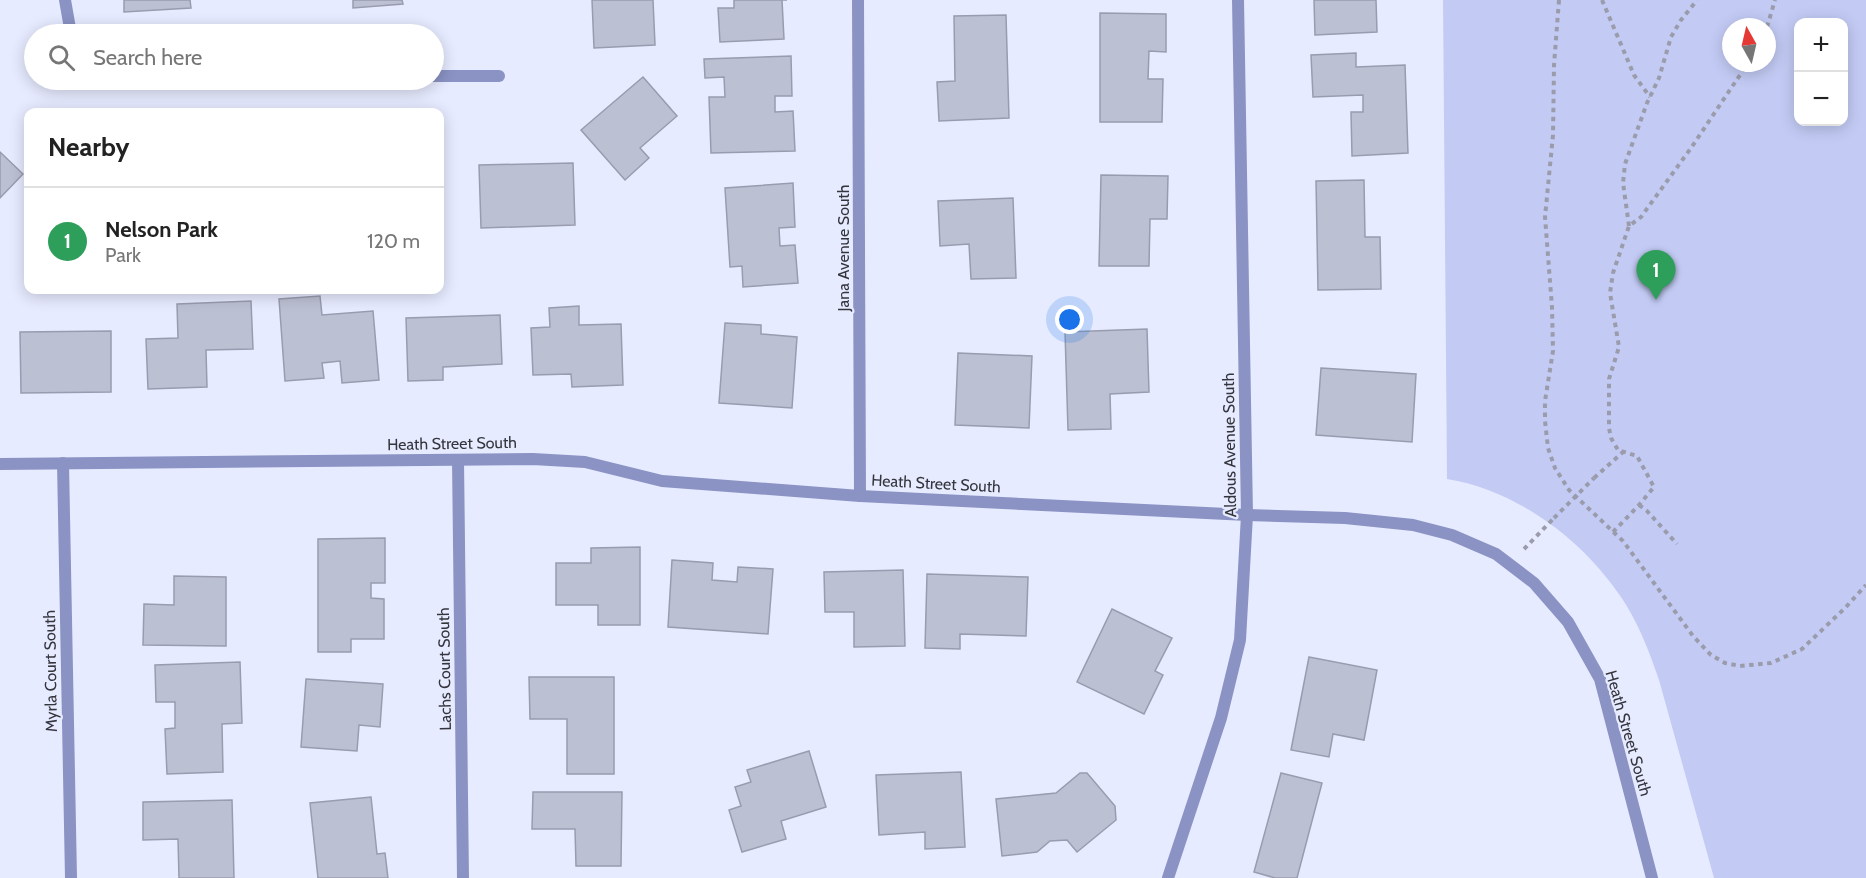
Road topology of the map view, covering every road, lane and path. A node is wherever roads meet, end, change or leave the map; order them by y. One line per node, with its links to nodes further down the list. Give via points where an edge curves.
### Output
1 (64, 0): 9 (street)
2 (858, 0): 19 (street, Jana Avenue South)
3 (1238, 0): 21 (street, Aldous Avenue South)
4 (1559, 0): 22 (path, via 1545,217 1553,351 1545,401 1546,435 1551,458 1569,490)
5 (1602, 0): 13 (path, via 1634,75)
6 (1697, 0): 13 (path, via 1671,38)
7 (1775, 0): 8 (path)
8 (1770, 18)
9 (69, 24)
10 (1742, 72): 14 (path, via 1641,217)
11 (444, 76): 12 (street)
12 (500, 76)
13 (1650, 97): 14 (path, via 1625,164 1623,183)
14 (1629, 226): 15 (path, via 1610,293 1619,347 1609,378 1609,428 1614,445)
15 (1623, 452): 20 (path, via 1637,456 1654,487); 24 (path, bridge)
16 (458, 460): 17 (street, Heath Street South); 19 (street, Heath Street South, via 585,462 662,481); 27 (street, Lachs Court South)
17 (63, 463): 18 (street, Heath Street South); 26 (street, Myrla Court South)
18 (0, 464)
19 (860, 496): 21 (street, Heath Street South)
20 (1639, 506): 22 (path); 23 (path)
21 (1247, 515): 24 (street, Heath Street South, via 1413,525 1452,535 1496,554); 28 (street, Aldous Avenue South, via 1240,640 1221,718)
22 (1613, 532): 25 (path, via 1678,617 1711,655 1725,663 1771,663 1802,649)
23 (1677, 544)
24 (1509, 564): 29 (street, Heath Street South, via 1534,583 1569,622 1600,679)
25 (1866, 585)
26 (70, 878)
27 (463, 878)
28 (1168, 878)
29 (1652, 878)

